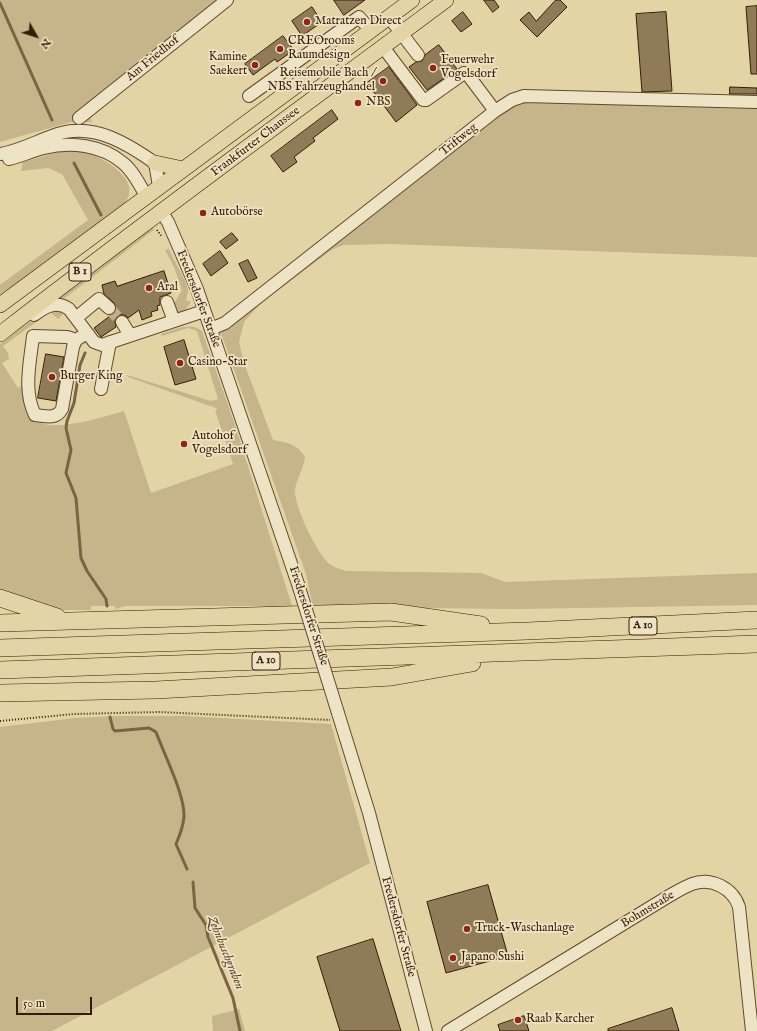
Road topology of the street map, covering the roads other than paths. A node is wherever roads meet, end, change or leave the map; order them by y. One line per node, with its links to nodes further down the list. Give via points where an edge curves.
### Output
1 (227, 0): 12 (street, Am Friedhof)
2 (412, 0): 4 (main road, Frankfurter Chaussee / B 1)
3 (446, 0): 6 (main road, Frankfurter Chaussee / B 1)
4 (389, 17): 5 (main road, Frankfurter Chaussee / B 1); 6 (street)
5 (371, 31): 9 (street, via 359,17); 15 (main road, Frankfurter Chaussee / B 1)
6 (401, 33): 7 (main road, Frankfurter Chaussee / B 1); 8 (street)
7 (383, 47): 11 (street, via 423,100 464,73); 18 (main road, Frankfurter Chaussee / B 1)
8 (418, 55)
9 (249, 96)
10 (757, 102): 11 (street, Triftweg, via 524,96)
11 (495, 111): 26 (street, Triftweg, via 224,323)
12 (79, 118)
13 (1, 155): 14 (street, via 61,133 88,132 125,143); 17 (street, via 57,145 82,146 107,153 123,163)
14 (155, 163): 15 (main road); 16 (street)
15 (183, 169): 16 (main road, Frankfurter Chaussee / B 1)
16 (159, 186): 17 (main road, Frankfurter Chaussee / B 1); 18 (main road)
17 (146, 196): 18 (main road); 20 (main road, Frankfurter Chaussee / B 1)
18 (161, 211): 22 (street, Fredersdorfer Straße, via 188,268); 28 (main road, Frankfurter Chaussee / B 1)
19 (167, 302): 24 (street)
20 (0, 305)
21 (108, 308): 23 (street, via 99,299)
22 (204, 310): 24 (street); 26 (street, Fredersdorfer Straße)
23 (76, 318): 27 (street); 28 (street, via 63,305 53,304)
24 (174, 321): 29 (street)
25 (122, 322): 29 (street)
26 (211, 329): 43 (street, Fredersdorfer Straße, bridge, via 298,584 339,716 369,814)
27 (87, 333): 30 (street); 31 (street, via 94,342 102,345)
28 (0, 335)
29 (130, 335): 31 (street)
30 (76, 340): 30 (street, via 67,337 33,336 28,385 30,404 36,415 54,417 62,409)
31 (110, 342): 32 (street)
32 (101, 389)
33 (0, 598): 34 (highway)
34 (71, 620): 36 (highway); 37 (highway, via 391,612)
35 (757, 620): 37 (highway, A 10)
36 (0, 623)
37 (528, 631): 39 (highway, A 10)
38 (757, 644): 40 (highway, A 10)
39 (0, 648)
40 (531, 652): 41 (highway, A 10); 42 (highway, via 392,677 156,690)
41 (0, 670)
42 (0, 693)
43 (426, 1031)
44 (448, 1031): 45 (street, Bohmstraße, via 669,896 692,884 705,882 722,886 732,892 738,902)
45 (752, 1031)

